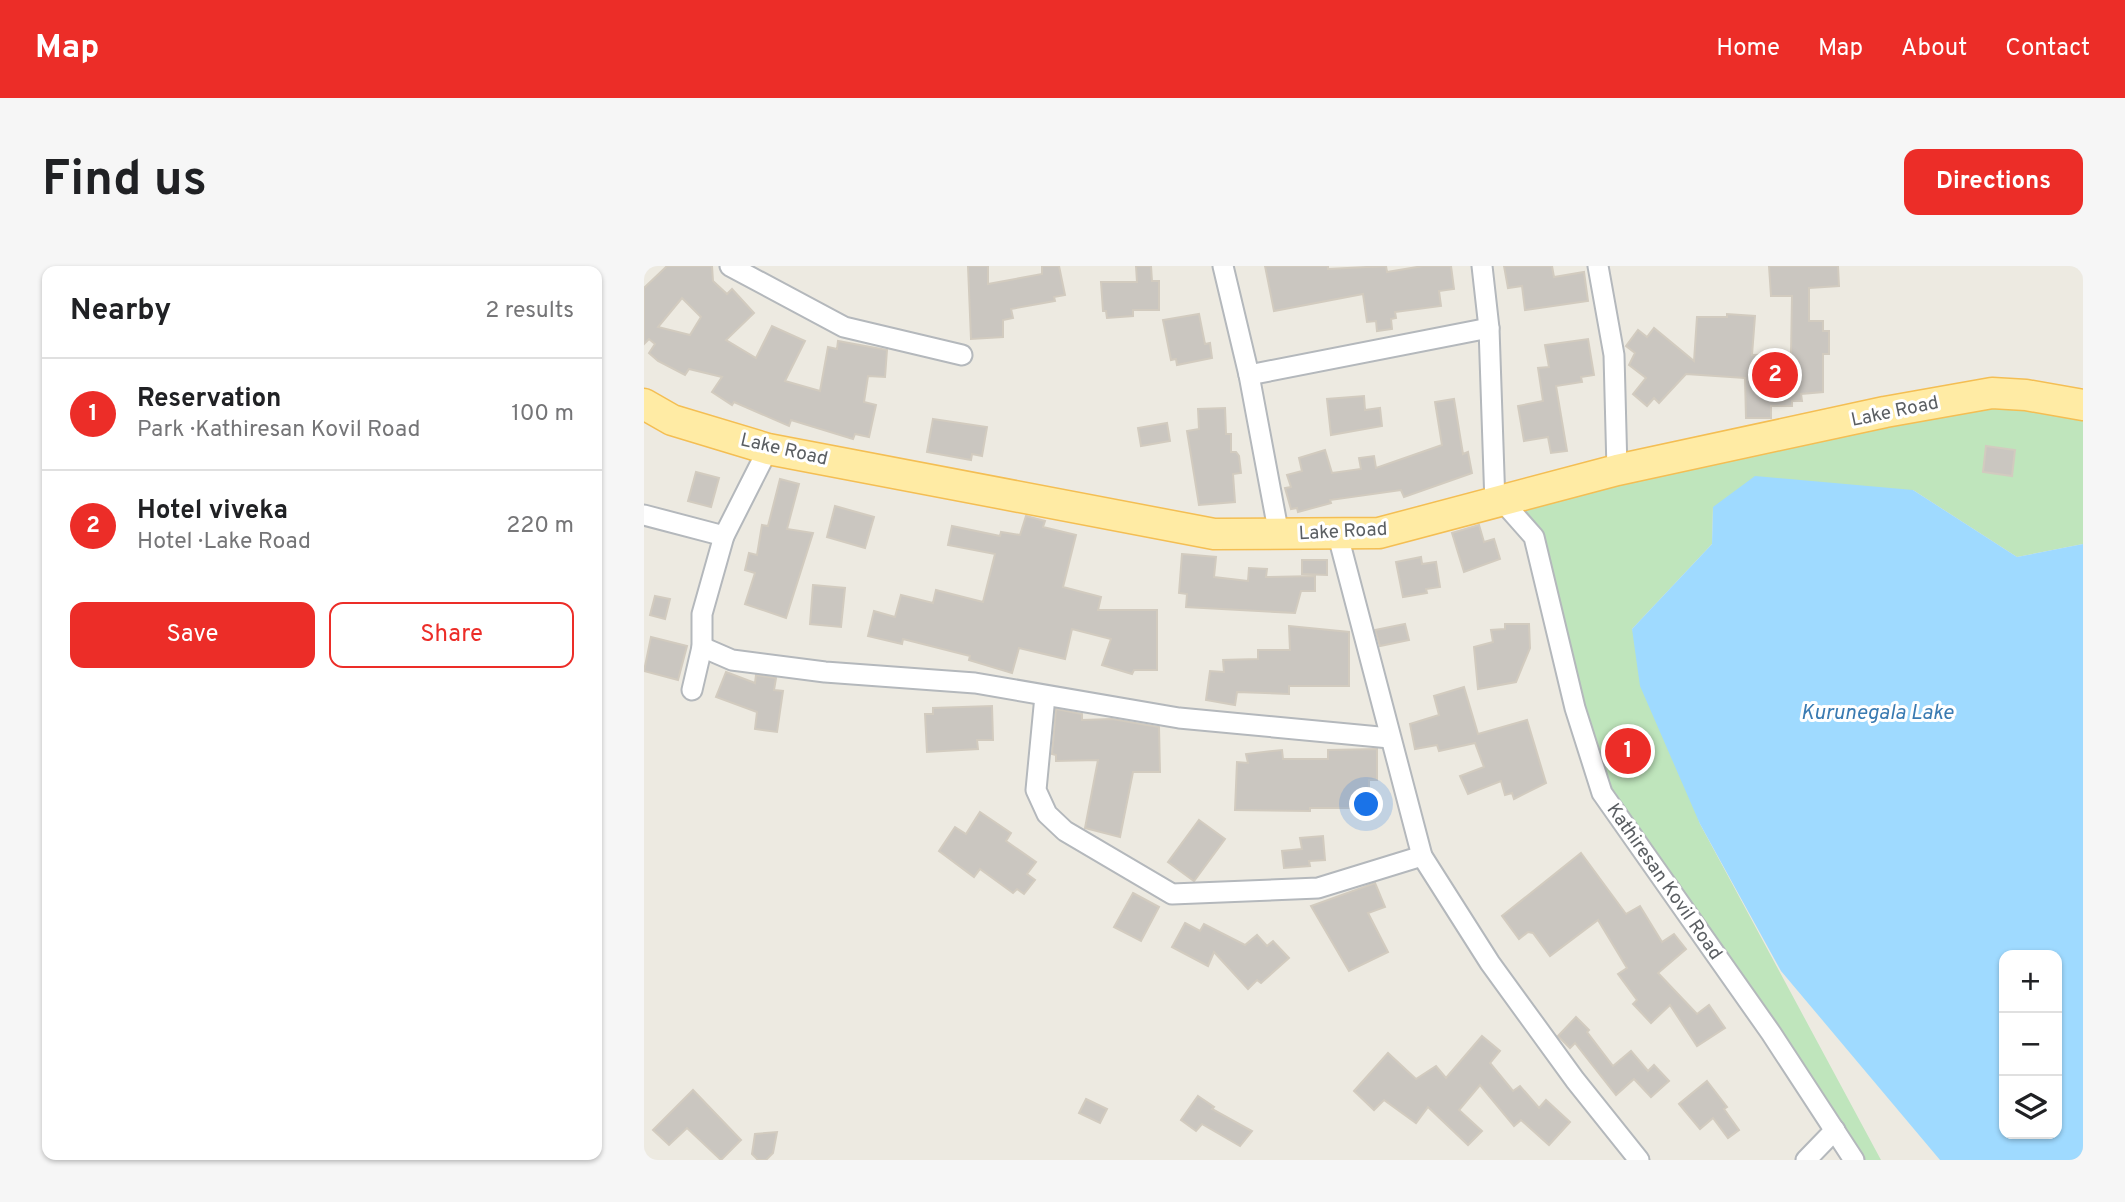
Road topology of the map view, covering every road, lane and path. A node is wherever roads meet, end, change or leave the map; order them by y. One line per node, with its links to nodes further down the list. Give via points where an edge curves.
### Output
1 (730, 266): 6 (street, via 844,327)
2 (1223, 266): 7 (street)
3 (1482, 266): 5 (street)
4 (1598, 266): 11 (street, via 1614,355)
5 (1489, 328): 7 (street); 12 (street)
6 (962, 355)
7 (1249, 375): 15 (street)
8 (644, 404): 10 (main road, Lake Road, via 672,421)
9 (2083, 405): 11 (main road, Lake Road, via 1992,393)
10 (768, 449): 15 (main road, Lake Road, via 1214,534); 16 (street)
11 (1617, 470): 12 (main road, Lake Road)
12 (1499, 503): 14 (main road, Lake Road, via 1379,533); 22 (street, Kathiresan Kovil Road, via 1534,537 1575,708 1602,793)
13 (644, 515): 16 (street)
14 (1337, 532): 15 (main road, Lake Road); 20 (street)
15 (1279, 535)
16 (724, 536): 17 (street, via 702,614)
17 (702, 647): 18 (street); 19 (street, via 732,660 975,683)
18 (692, 690)
19 (1045, 696): 20 (street, via 1179,718); 21 (street, via 1036,790 1047,814 1065,831 1172,894 1318,888)
20 (1390, 738): 21 (street)
21 (1422, 856): 23 (street, via 1490,963)
22 (1835, 1130): 24 (street); 25 (street, Kathiresan Kovil Road)
23 (1639, 1160)
24 (1806, 1160)
25 (1854, 1160)

